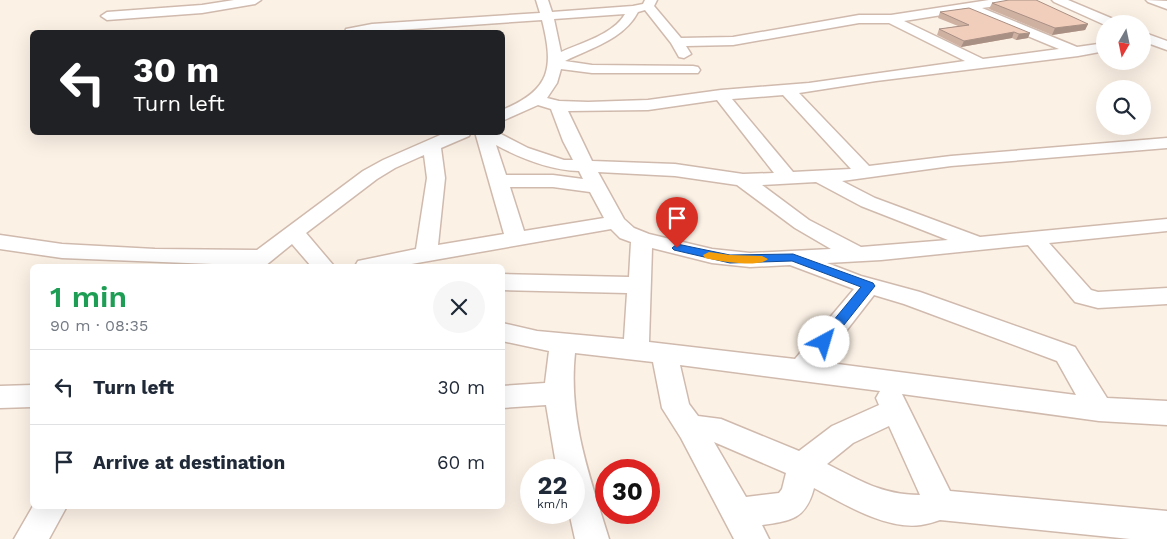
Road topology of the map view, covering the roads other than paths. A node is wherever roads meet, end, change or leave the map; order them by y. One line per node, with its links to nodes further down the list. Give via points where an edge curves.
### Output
1 (252, 0): 11 (street, via 202,9)
2 (1012, 0): 6 (street)
3 (1058, 0): 12 (street)
4 (1152, 0): 8 (street)
5 (543, 1): 13 (street)
6 (993, 1): 9 (street)
7 (649, 3): 10 (street); 17 (street)
8 (1167, 5)
9 (967, 7): 14 (street); 20 (street)
10 (633, 10): 13 (street); 21 (street, via 626,23 614,32)
11 (107, 16)
12 (1096, 16)
13 (547, 17): 15 (street); 21 (street, via 555,48)
14 (891, 19): 17 (street, via 859,19 732,40); 22 (street)
15 (362, 30)
16 (1151, 40): 18 (street, via 1167,46)
17 (677, 42): 23 (street)
18 (1151, 46)
19 (1096, 49): 20 (street)
20 (1079, 52): 22 (street)
21 (554, 62): 23 (street, via 592,69); 26 (street, via 551,81 543,94)
22 (982, 64): 24 (street)
23 (693, 70): 25 (street)
24 (787, 90): 25 (street); 35 (street)
25 (714, 96): 27 (street, via 616,107); 37 (street)
26 (535, 99): 27 (street); 28 (street)
27 (558, 106): 34 (street)
28 (505, 114)
29 (456, 135): 33 (street)
30 (484, 135): 38 (street)
31 (489, 135): 34 (street, via 546,160)
32 (1167, 143): 35 (street, via 951,161)
33 (432, 145): 43 (street, via 370,175); 50 (street, via 436,178)
34 (586, 167): 39 (street, via 635,166); 40 (street)
35 (864, 172): 36 (street)
36 (819, 176): 37 (street); 48 (street, via 868,202)
37 (787, 177): 39 (street)
38 (498, 180): 40 (street, via 553,181); 45 (street)
39 (743, 180): 51 (street, via 802,224)
40 (598, 187): 41 (street)
41 (616, 222): 45 (street); 46 (street, via 627,233)
42 (1157, 225): 44 (street); 49 (street)
43 (293, 232): 54 (street); 55 (street)
44 (1032, 237): 48 (street); 60 (street, via 1083,296 1098,300)
45 (516, 238): 52 (street)
46 (642, 239): 53 (street, via 730,259); 58 (street)
47 (0, 242): 54 (street, via 90,252)
48 (978, 243): 51 (street)
49 (1167, 243)
50 (426, 254): 52 (street); 56 (street)
51 (857, 254): 53 (street)
52 (470, 256)
53 (793, 258): 59 (street)
54 (257, 262)
55 (321, 264)
56 (376, 264)
57 (505, 282): 58 (street)
58 (640, 285): 63 (street)
59 (869, 286): 64 (street); 70 (street, via 912,298 1066,354)
60 (1167, 296)
61 (505, 333): 62 (street)
62 (563, 342): 63 (street); 66 (street)
63 (650, 350): 64 (street); 73 (street, via 676,408)
64 (801, 370): 65 (street)
65 (883, 381): 70 (street); 71 (street)
66 (559, 394): 68 (street); 80 (street, via 566,438)
67 (30, 396): 69 (street)
68 (505, 396)
69 (0, 397)
70 (1099, 409): 72 (street)
71 (896, 411): 74 (street, via 840,434 826,443); 75 (street)
72 (1167, 413)
73 (691, 429): 74 (street, via 721,431); 77 (street)
74 (804, 467): 75 (street, via 864,499 900,510 921,510); 77 (street, via 797,496 792,503)
75 (940, 505): 78 (street)
76 (49, 509): 79 (street)
77 (744, 526)
78 (1167, 526)
79 (32, 539)
80 (592, 539)

